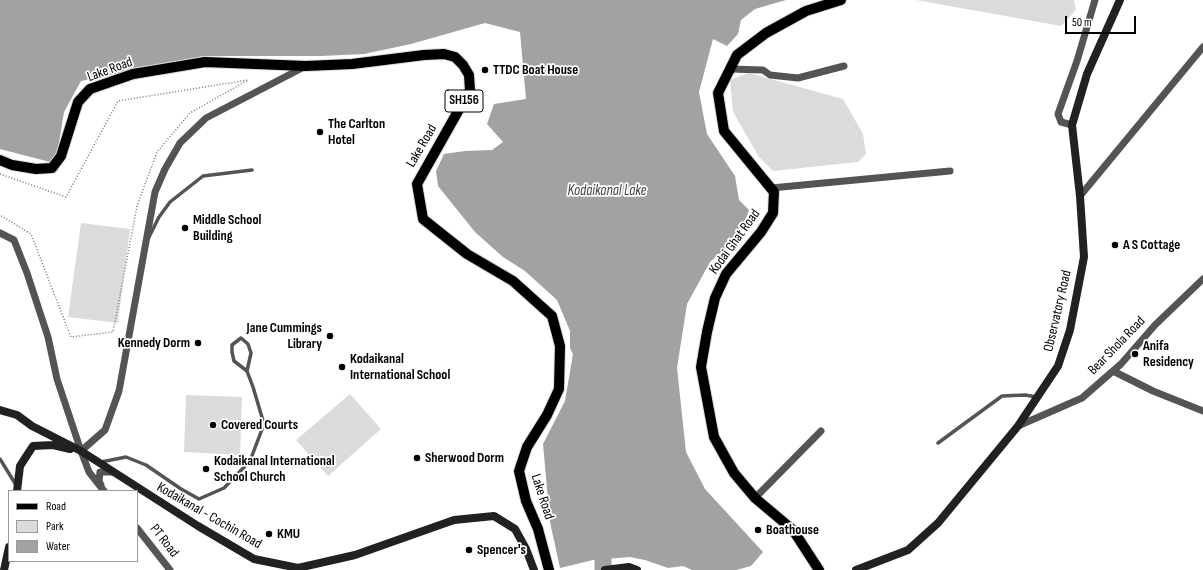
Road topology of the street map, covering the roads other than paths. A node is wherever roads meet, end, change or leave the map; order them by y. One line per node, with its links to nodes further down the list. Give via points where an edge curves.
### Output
1 (841, 0): 7 (main road, via 806,12 766,34 737,55)
2 (1095, 0): 8 (street, via 1058,114 1061,122)
3 (1120, 0): 8 (main road, Observatory Road, via 1087,74)
4 (1203, 47): 13 (street)
5 (306, 66): 9 (main road, Lake Road / SH156, via 205,62 133,74 90,89 78,102 61,156 52,168 36,169); 15 (street, via 206,118 180,143 155,192); 38 (main road, Lake Road / SH156, via 450,54 460,60 469,75 470,90 416,184 423,219 467,254 513,281 552,316 560,346 559,389 547,415 527,447 519,471)
6 (844, 66): 7 (street, via 798,78 770,75 763,70)
7 (730, 68): 12 (main road, via 718,92 724,131)
8 (1072, 125): 13 (main road, Observatory Road)
9 (0, 160)
10 (252, 170): 15 (lane, via 203,176 170,202)
11 (950, 171): 12 (street)
12 (771, 188): 32 (main road, Kodai Ghat Road, via 774,192 773,213 761,232 726,274 715,298 701,367 714,437 734,473)
13 (1080, 196): 19 (main road, Observatory Road, via 1084,257 1070,330 1058,366)
14 (0, 233): 25 (street, via 14,240 27,273 48,337 57,380)
15 (145, 245): 25 (street, via 119,391 105,430)
16 (1203, 279): 18 (street, Bear Shola Road, via 1155,325)
17 (246, 371): 17 (lane, via 234,361 232,352 232,345 241,338 248,344 251,353); 27 (lane, via 264,424 250,461 224,488 199,499 146,465 126,457)
18 (1113, 371): 21 (street); 22 (street, Bear Shola Road, via 1082,398)
19 (1038, 397): 22 (main road, Observatory Road); 24 (lane, via 1002,396)
20 (0, 410): 25 (main road, Kodaikanal - Cochin Road, via 17,415 32,426)
21 (1203, 411)
22 (1018, 426): 42 (main road, Observatory Road, via 933,528 908,550)
23 (821, 431): 32 (street)
24 (938, 443)
25 (81, 451): 27 (main road, Kodaikanal - Cochin Road); 29 (main road, via 53,445 33,446 20,466); 30 (street, via 89,472)
26 (0, 459): 29 (lane)
27 (98, 463): 28 (main road, Kodaikanal - Cochin Road)
28 (112, 472): 31 (street, via 100,472 99,481); 37 (main road, Kodaikanal - Cochin Road, via 254,559 298,568 355,555 454,520 494,516 515,529)
29 (17, 489)
30 (103, 490)
31 (104, 490)
32 (755, 498): 41 (main road, Kodai Ghat Road, via 793,530)
33 (138, 529): 36 (street, PT Road)
34 (8, 552): 35 (main road)
35 (4, 570)
36 (170, 570)
37 (534, 570)
38 (549, 570)
39 (605, 570): 40 (main road, via 629,567)
40 (637, 570)
41 (819, 570)
42 (856, 570)

